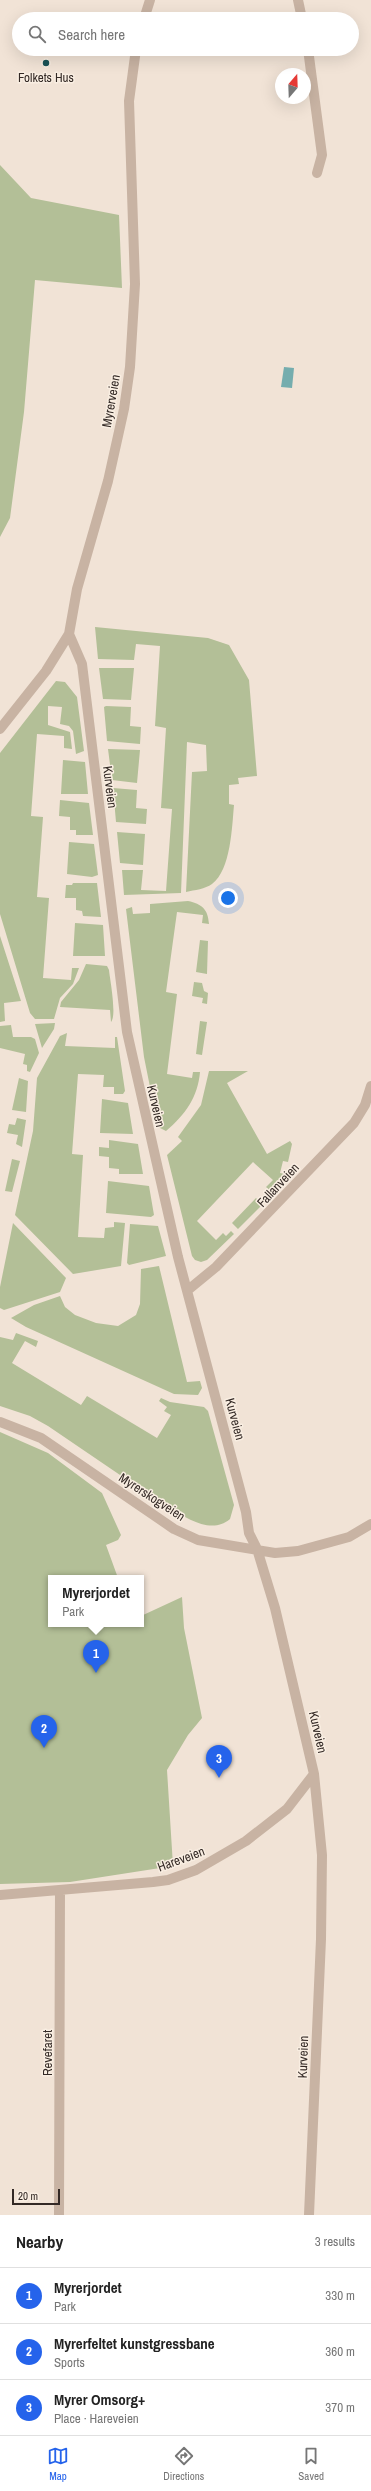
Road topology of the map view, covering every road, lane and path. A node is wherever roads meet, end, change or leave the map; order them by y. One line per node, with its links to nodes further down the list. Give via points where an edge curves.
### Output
1 (150, 0): 3 (street)
2 (298, 0): 4 (street)
3 (146, 12)
4 (301, 12)
5 (135, 56): 8 (street, Myrerveien, via 129,101 135,271 130,367 116,448 77,589)
6 (309, 56): 7 (street, via 322,155)
7 (316, 173)
8 (69, 634): 9 (street, Myrerveien, via 46,671); 11 (street, Kurveien, via 82,664 126,1032 178,1257)
9 (0, 729)
10 (371, 1086): 11 (street, Fallanveien, via 365,1105 354,1123 216,1267)
11 (188, 1290): 14 (street, Kurveien, via 246,1512 249,1534)
12 (0, 1422): 14 (street, Myrerskogveien, via 41,1438 174,1529 198,1540)
13 (371, 1524): 14 (street, Myrerskogveien, via 349,1537 298,1551 275,1553)
14 (257, 1549): 15 (street, Kurveien)
15 (314, 1774): 16 (street, Hareveien, via 287,1809 246,1841 196,1870 153,1882); 19 (street, Kurveien, via 322,1854)
16 (60, 1891): 17 (street, Hareveien); 18 (street, Revefaret)
17 (0, 1895)
18 (59, 2215)
19 (310, 2215)

